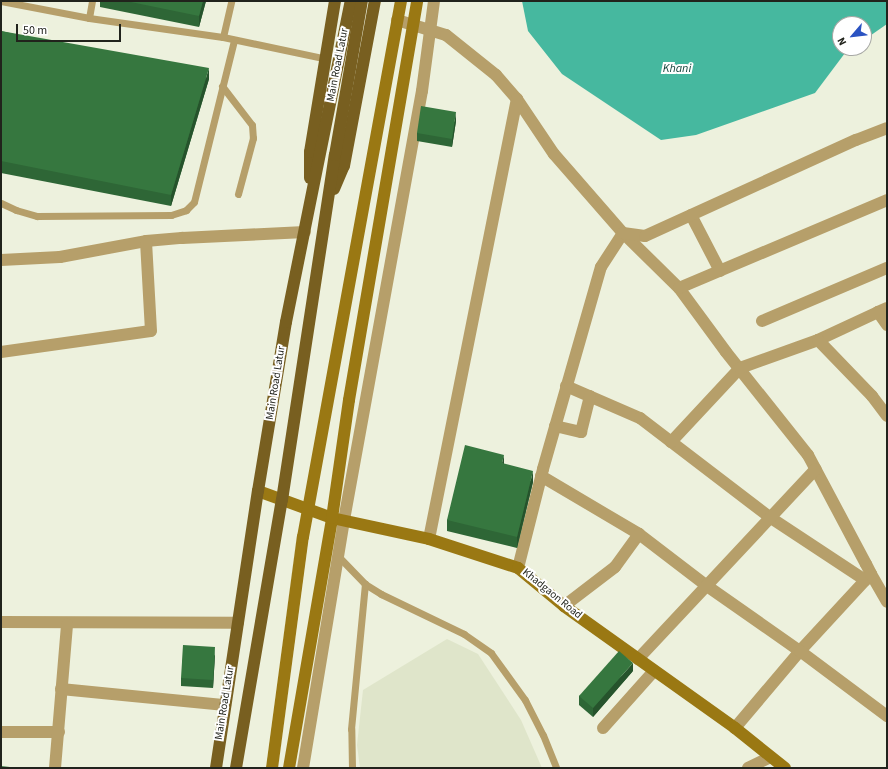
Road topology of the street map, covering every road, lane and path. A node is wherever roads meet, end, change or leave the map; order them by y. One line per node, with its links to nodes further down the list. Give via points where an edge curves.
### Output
1 (1, 1): 11 (lane)
2 (92, 1): 11 (lane)
3 (231, 1): 15 (lane)
4 (335, 1): 17 (main road)
5 (351, 1): 23 (main road, Main Road Latur)
6 (362, 1): 24 (main road, Main Road Latur)
7 (375, 1): 24 (main road, via 344,166)
8 (401, 1): 12 (street)
9 (417, 1): 13 (street)
10 (434, 1): 14 (street)
11 (89, 18): 15 (lane)
12 (397, 20): 13 (street); 49 (street)
13 (413, 24): 14 (street); 51 (street, via 349,400)
14 (430, 30): 19 (street, via 446,36 496,75); 51 (street, via 422,91)
15 (223, 36): 16 (lane)
16 (234, 40): 17 (lane); 18 (lane)
17 (326, 59): 23 (main road, via 310,152)
18 (222, 86): 21 (lane, via 252,124 253,138); 25 (lane, via 194,202 186,210 171,215 37,216)
19 (517, 99): 28 (street, via 554,154); 53 (street)
20 (887, 128): 26 (street)
21 (238, 194)
22 (887, 200): 32 (street)
23 (311, 201): 27 (main road, Main Road Latur)
24 (328, 202): 48 (main road, Main Road Latur)
25 (1, 203)
26 (691, 215): 28 (street, via 645,236); 32 (street)
27 (305, 232): 29 (street); 47 (main road, Main Road Latur, via 286,322)
28 (623, 233): 33 (street); 40 (street, via 601,267)
29 (146, 241): 30 (street, via 60,257); 38 (street, via 151,331)
30 (1, 260)
31 (887, 268): 35 (street)
32 (720, 271): 33 (street)
33 (679, 288): 39 (street)
34 (883, 310): 36 (street); 37 (street)
35 (762, 321)
36 (887, 325)
37 (818, 340): 39 (street); 42 (street, via 872,396)
38 (1, 352)
39 (740, 368): 44 (street); 45 (street, via 808,455)
40 (566, 386): 41 (street); 43 (street)
41 (590, 396): 43 (street, via 581,432); 44 (street, via 640,418)
42 (887, 416)
43 (555, 426): 46 (street)
44 (671, 442): 50 (street)
45 (816, 469): 50 (street); 56 (street)
46 (541, 476): 52 (street); 55 (street)
47 (258, 492): 48 (street, Khadgaon Road); 63 (main road, Main Road Latur)
48 (282, 500): 49 (street, Khadgaon Road); 78 (main road, Main Road Latur)
49 (308, 510): 51 (street, Khadgaon Road); 79 (street)
50 (771, 518): 56 (street); 59 (street)
51 (338, 519): 53 (street, Khadgaon Road); 54 (street); 80 (street)
52 (639, 534): 59 (street); 61 (street, via 615,567)
53 (429, 539): 55 (street, Khadgaon Road)
54 (338, 556): 57 (lane); 81 (street)
55 (518, 568): 61 (street, Khadgaon Road)
56 (868, 577): 58 (street); 65 (street)
57 (365, 584): 82 (lane, via 351,729); 83 (lane, via 464,634 491,653 525,700)
58 (882, 585): 60 (street)
59 (707, 586): 65 (street); 66 (street)
60 (887, 602)
61 (564, 606): 66 (street, Khadgaon Road)
62 (1, 622): 64 (street)
63 (238, 623): 64 (street); 69 (main road, Main Road Latur)
64 (68, 624): 68 (street)
65 (800, 650): 70 (street); 72 (street)
66 (638, 659): 67 (street, Khadgaon Road)
67 (654, 671): 71 (street); 72 (street, Khadgaon Road)
68 (61, 689): 69 (street); 74 (street)
69 (225, 705): 77 (main road, Main Road Latur)
70 (887, 716)
71 (603, 728)
72 (735, 728): 75 (street, Khadgaon Road)
73 (1, 732): 74 (street)
74 (59, 732): 76 (street)
75 (771, 757): 84 (street); 85 (street, Khadgaon Road)
76 (55, 768)
77 (216, 768)
78 (236, 768)
79 (272, 768)
80 (289, 768)
81 (304, 768)
82 (352, 768)
83 (556, 768)
84 (748, 768)
85 (784, 768)

